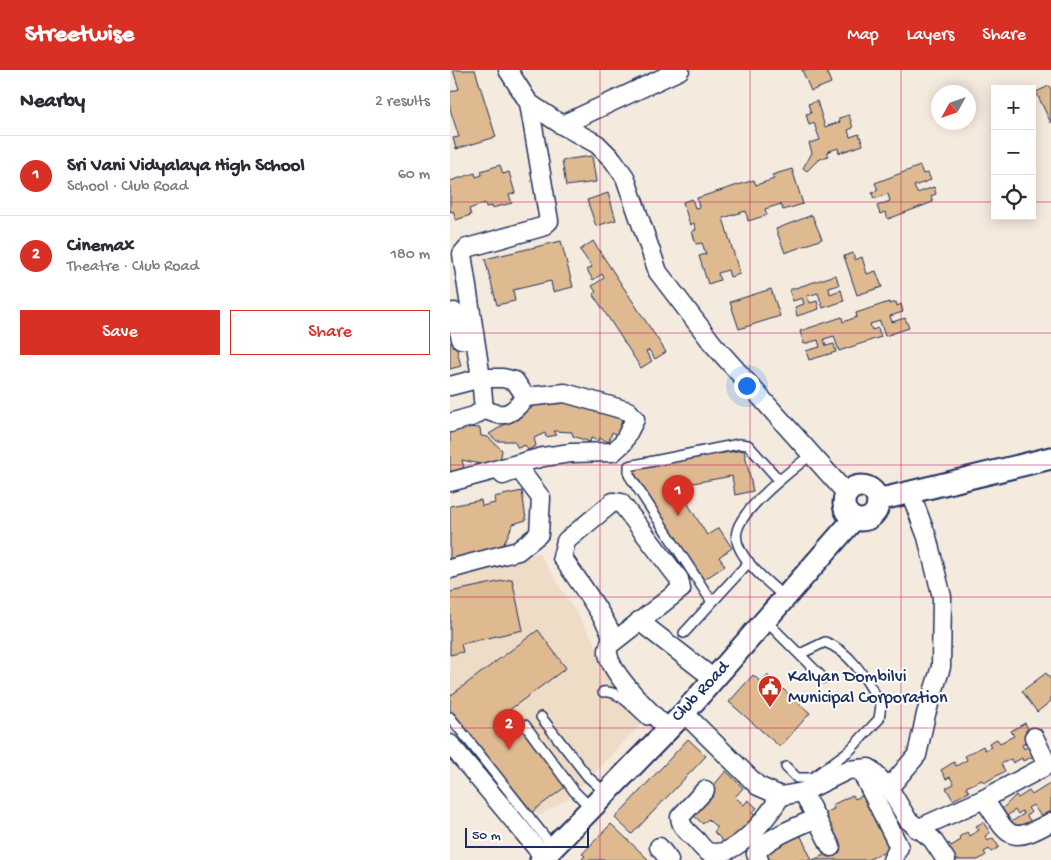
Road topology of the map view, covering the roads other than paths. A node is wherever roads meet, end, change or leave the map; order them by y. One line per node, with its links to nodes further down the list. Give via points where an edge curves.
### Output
1 (508, 70): 3 (street)
2 (680, 70): 4 (street)
3 (529, 103): 4 (street); 5 (street, via 549,221 542,227 468,248 462,254)
4 (562, 125): 11 (street, via 597,144 613,160 625,177 658,272 713,344)
5 (458, 312): 6 (street, via 475,341)
6 (481, 378): 7 (street); 8 (street, via 515,381); 9 (street)
7 (450, 386)
8 (526, 397): 9 (street, via 513,412 506,414); 14 (street, via 565,393 628,410 635,419 623,443 613,452 543,457)
9 (484, 409): 10 (street, via 474,416)
10 (450, 423)
11 (812, 454): 13 (lane); 17 (street)
12 (1051, 458): 16 (street)
13 (779, 480): 20 (lane, via 748,512 736,531); 23 (lane, via 748,445 739,444 629,466 629,475)
14 (450, 482)
15 (450, 492): 21 (street, via 519,470 541,498 539,534 518,552)
16 (910, 492): 18 (street); 41 (street, via 942,597 941,667 917,755)
17 (846, 493): 18 (street, via 862,485 873,490); 19 (street, via 844,505)
18 (878, 500): 19 (street, via 874,515 865,520)
19 (854, 519): 22 (street, Club Road)
20 (749, 562): 22 (lane, via 761,578); 23 (lane)
21 (450, 569)
22 (786, 598): 25 (street, Club Road)
23 (712, 602): 26 (lane)
24 (639, 621): 27 (street); 27 (street, via 681,589 680,579 621,503 613,502 566,541 562,557 603,618); 30 (street)
25 (766, 621): 28 (lane); 30 (street, Club Road)
26 (684, 633)
27 (612, 642): 36 (street, via 608,653 615,670)
28 (800, 654): 29 (lane); 39 (lane, via 825,642 839,647 881,705 878,719 850,750 812,778 797,778)
29 (823, 678)
30 (714, 679): 32 (street, Club Road)
31 (603, 692): 36 (lane, via 618,696)
32 (684, 713): 36 (street, Club Road); 45 (street, via 758,786)
33 (450, 716): 52 (lane)
34 (541, 717): 43 (lane, via 588,777)
35 (525, 725): 47 (lane, via 574,791)
36 (665, 731): 43 (street, Club Road)
37 (1034, 737): 46 (street, via 1046,762 1044,766)
38 (450, 744): 52 (street)
39 (786, 767)
40 (860, 769): 41 (street, via 869,768); 44 (street, via 848,770); 54 (street, via 899,847)
41 (889, 788): 50 (street)
42 (705, 790): 45 (street, via 680,816 681,824 706,851 718,854 744,841 768,816)
43 (606, 792): 47 (street, Club Road)
44 (803, 792): 45 (street); 48 (street)
45 (781, 796)
46 (984, 800): 49 (street, via 1007,833 1016,837 1030,834); 50 (street)
47 (591, 808): 52 (street, Club Road)
48 (816, 818): 51 (street); 53 (street, via 759,848 756,854)
49 (1051, 822)
50 (917, 829): 55 (street, via 932,839)
51 (831, 847)
52 (546, 855)
53 (759, 860)
54 (892, 860)
55 (946, 860)

